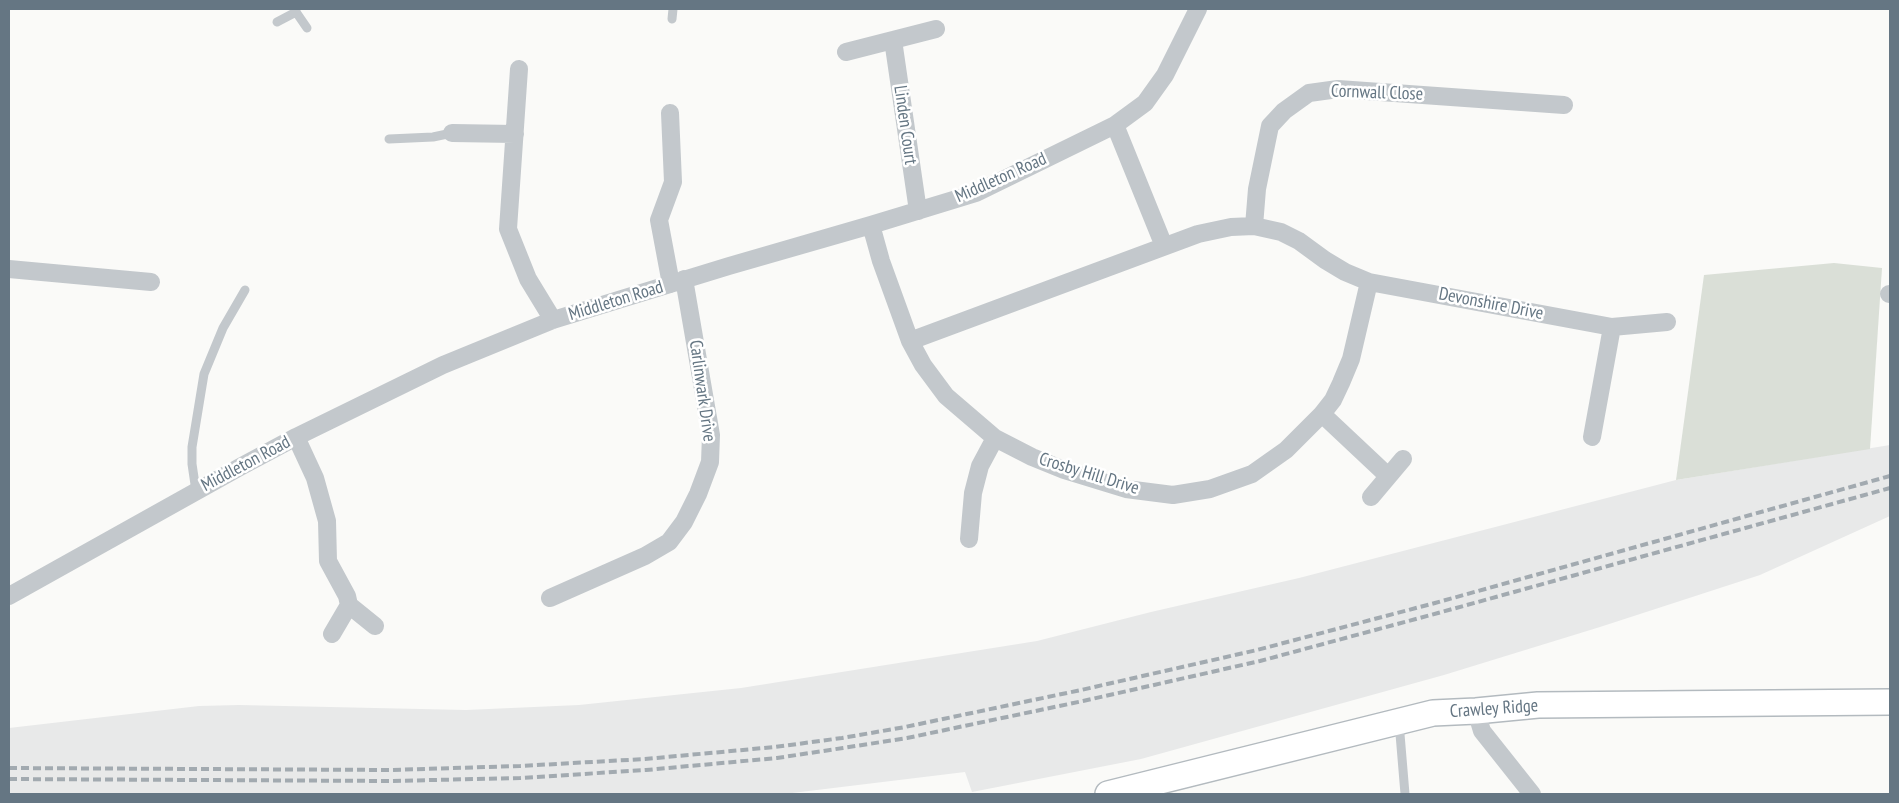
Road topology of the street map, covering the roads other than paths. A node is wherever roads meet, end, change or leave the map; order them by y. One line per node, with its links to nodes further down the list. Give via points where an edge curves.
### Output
1 (673, 9): 4 (lane)
2 (1198, 9): 13 (street, Middleton Road, via 1166,75 1145,103)
3 (296, 10): 5 (lane); 6 (lane)
4 (672, 20)
5 (278, 22)
6 (307, 28)
7 (936, 29): 8 (street)
8 (893, 40): 9 (street); 17 (street, Linden Court)
9 (846, 52)
10 (519, 69): 15 (street)
11 (1564, 105): 19 (street, Cornwall Close, via 1536,94 1338,89 1309,93 1270,126 1257,189)
12 (670, 113): 23 (street, Carlinwark Drive, via 673,182 659,220)
13 (1115, 125): 17 (street, Middleton Road, via 976,193); 20 (street)
14 (452, 133): 15 (street); 16 (lane)
15 (515, 134): 26 (street, via 508,229 528,279)
16 (389, 139)
17 (918, 211): 18 (street, Middleton Road)
18 (871, 225): 23 (street, Middleton Road); 29 (street, Crosby Hill Drive)
19 (1254, 226): 20 (street, via 1198,234); 24 (street, via 1281,232 1339,268)
20 (1164, 246): 29 (street)
21 (9, 269): 22 (street)
22 (151, 282)
23 (677, 282): 26 (street, Middleton Road); 40 (street, Carlinwark Drive, via 711,435 710,462 698,494 669,542)
24 (1369, 282): 28 (street, Devonshire Drive); 30 (street, Crosby Hill Drive, via 1350,359 1333,400)
25 (246, 290): 36 (lane, via 222,328 204,374 192,447)
26 (553, 320): 31 (street, Middleton Road, via 443,366)
27 (1667, 322): 28 (street, Devonshire Drive)
28 (1612, 327): 33 (street)
29 (910, 341): 32 (street, Crosby Hill Drive, via 946,396)
30 (1322, 414): 32 (street, Crosby Hill Drive, via 1286,450 1252,474 1210,489 1173,494 1126,489 1064,470 1032,458); 35 (street)
31 (296, 437): 36 (street, Middleton Road); 41 (street, via 315,478 327,520 328,561)
32 (995, 438): 38 (street, via 980,466 973,493)
33 (1592, 438)
34 (1402, 460): 35 (street)
35 (1388, 476): 37 (street)
36 (196, 491): 39 (street, Middleton Road)
37 (1371, 497)
38 (969, 539)
39 (9, 596)
40 (550, 598)
41 (348, 605): 42 (street); 43 (street)
42 (375, 626)
43 (332, 634)
44 (1890, 702): 45 (street, Crawley Ridge, via 1538,705)
45 (1476, 711): 46 (street, Crawley Ridge, via 1433,713); 50 (street, via 1482,730)
46 (1399, 721): 47 (street, Crawley Ridge); 49 (lane)
47 (1157, 788): 48 (street, Crawley Ridge)
48 (1108, 794)
49 (1405, 794)
50 (1532, 794)

